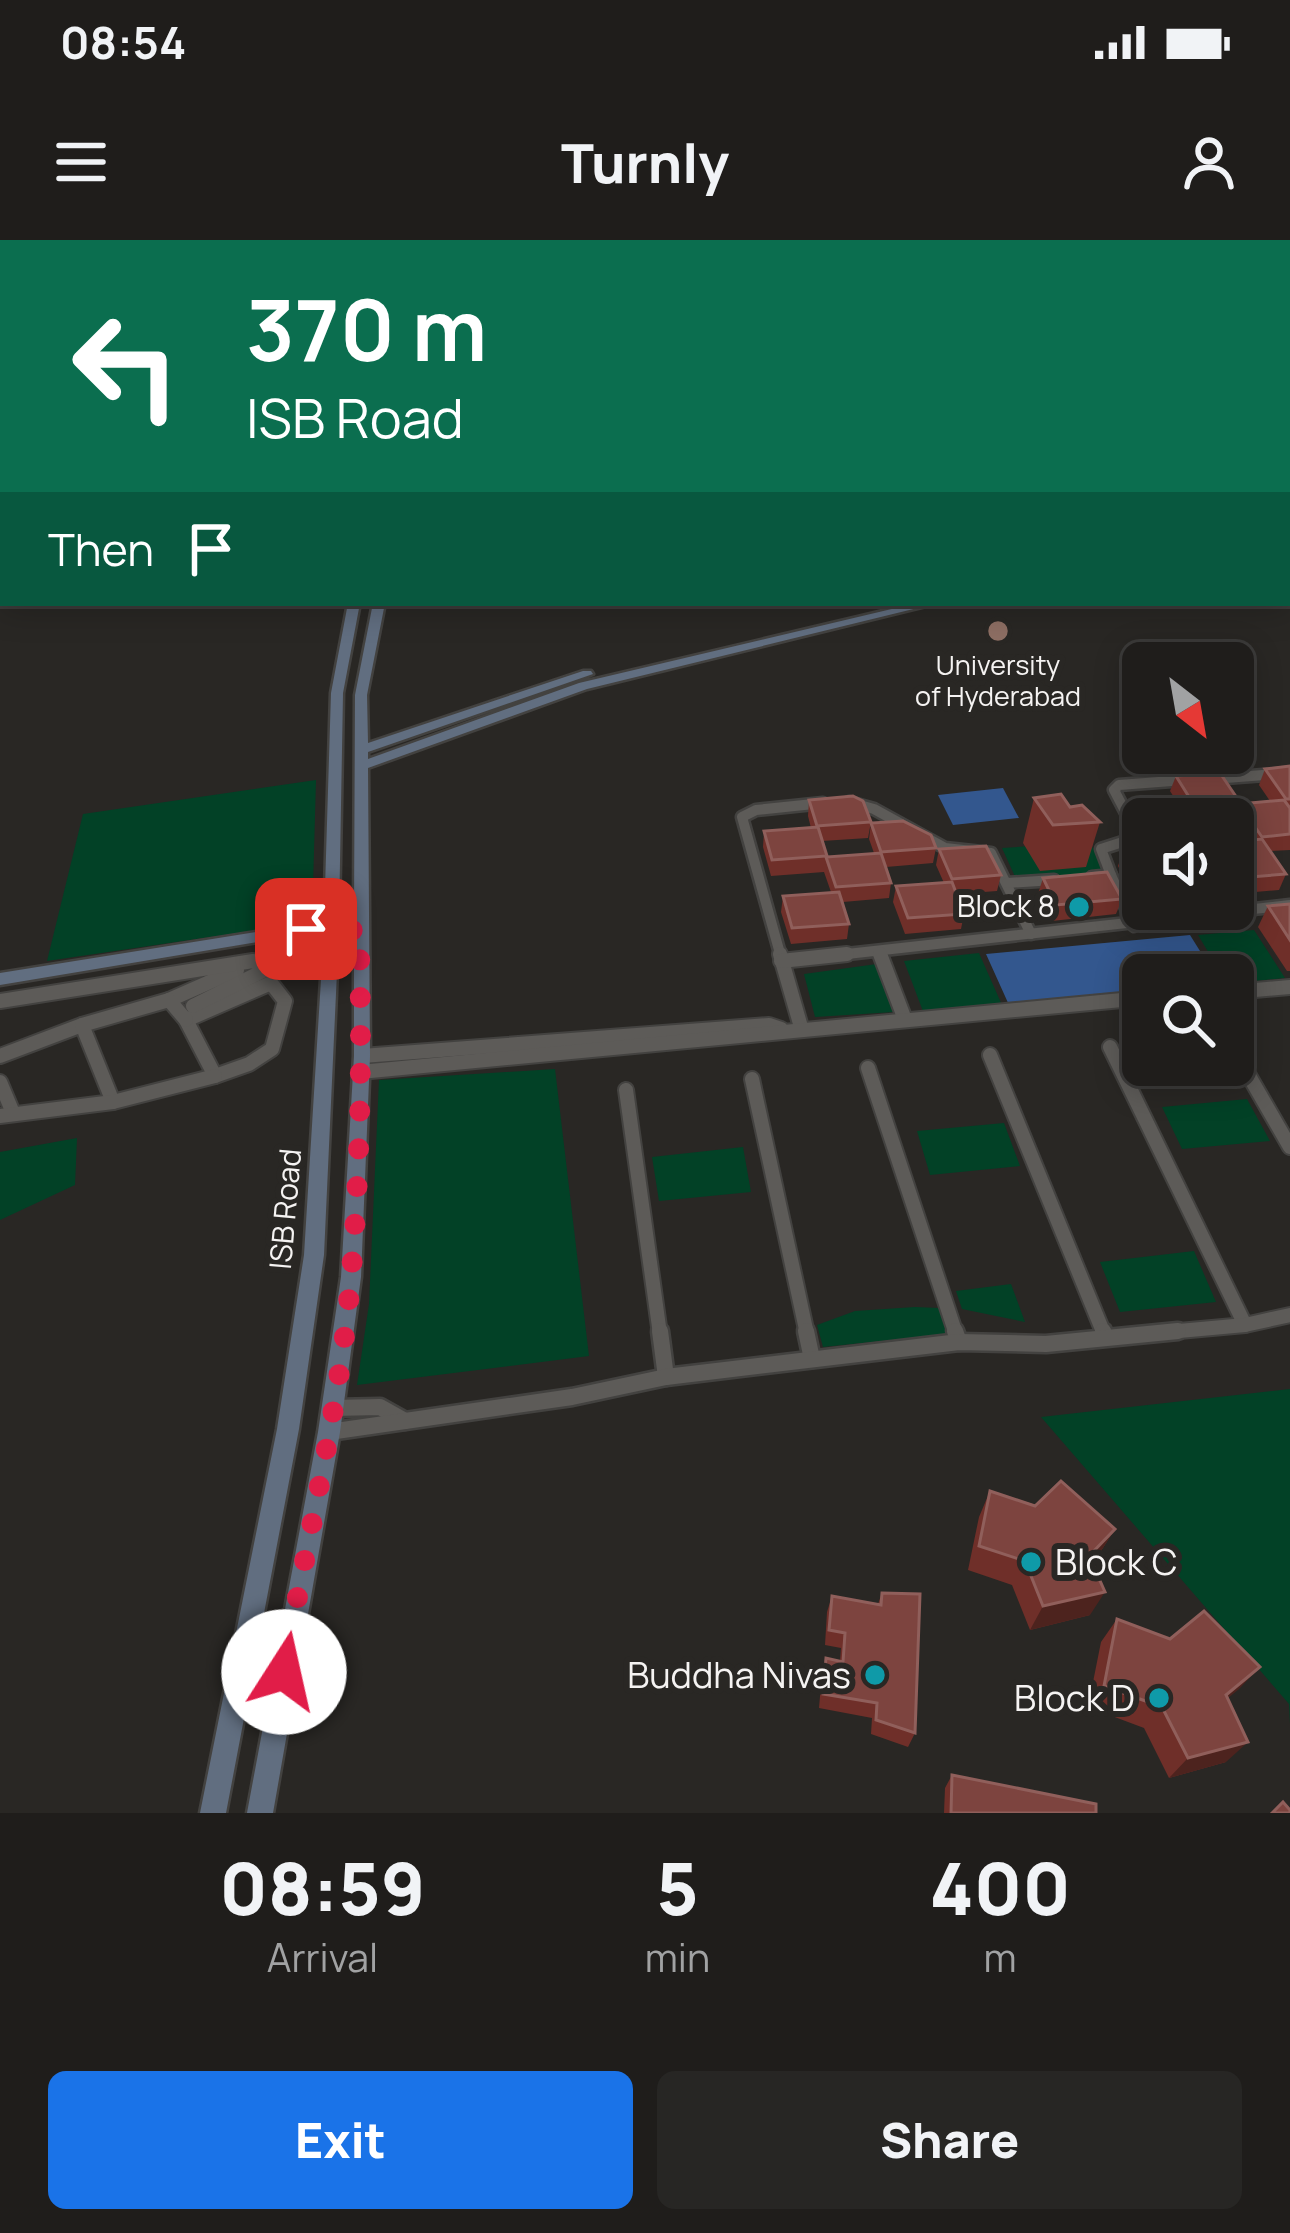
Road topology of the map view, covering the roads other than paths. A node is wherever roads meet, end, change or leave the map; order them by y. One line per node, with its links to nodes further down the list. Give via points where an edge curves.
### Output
1 (353, 606): 14 (main road, ISB Road, via 337,693)
2 (379, 606): 5 (main road, via 361,695)
3 (878, 606): 5 (main road, via 565,680)
4 (919, 606): 5 (main road, via 583,686)
5 (360, 758): 12 (main road)
6 (1290, 773): 7 (street, via 1119,785 1114,790 1136,832 1101,850)
7 (1111, 875): 8 (street); 9 (street)
8 (1007, 883): 15 (street); 17 (street, via 987,850 945,848 853,802 747,812 742,824)
9 (1122, 899)
10 (1290, 905): 11 (street)
11 (1254, 908)
12 (359, 924): 14 (main road); 33 (main road)
13 (1122, 927): 15 (street)
14 (331, 929): 19 (main road); 52 (main road, ISB Road, via 303,1342)
15 (1031, 934): 16 (street)
16 (879, 952): 17 (street); 26 (street)
17 (781, 962): 29 (street)
18 (237, 963): 22 (street, via 237,970); 24 (street); 25 (street, via 271,967)
19 (0, 982)
20 (1290, 987): 21 (street)
21 (1254, 990)
22 (169, 1000): 27 (street); 28 (street)
23 (1122, 1000): 26 (street)
24 (0, 1001)
25 (193, 1006)
26 (904, 1017): 29 (street)
27 (186, 1020): 35 (street); 35 (street, via 266,983 282,992 285,1011 272,1049)
28 (82, 1025): 32 (street); 40 (street)
29 (801, 1027): 33 (street)
30 (1110, 1047): 44 (street)
31 (990, 1055): 45 (street)
32 (0, 1056)
33 (361, 1064): 49 (main road, via 351,1277)
34 (868, 1068): 46 (street)
35 (215, 1076): 40 (street)
36 (752, 1079): 47 (street)
37 (0, 1082): 41 (street)
38 (1254, 1084): 42 (street)
39 (626, 1090): 48 (street)
40 (113, 1102): 41 (street)
41 (6, 1114)
42 (1290, 1147)
43 (1290, 1315): 44 (street)
44 (1245, 1325): 45 (street)
45 (1105, 1336): 46 (street)
46 (959, 1342): 47 (street)
47 (812, 1359): 48 (street)
48 (666, 1377): 50 (street)
49 (332, 1408): 50 (street, via 380,1407); 51 (main road)
50 (406, 1421): 51 (street)
51 (328, 1432): 53 (main road)
52 (213, 1813)
53 (260, 1813)

